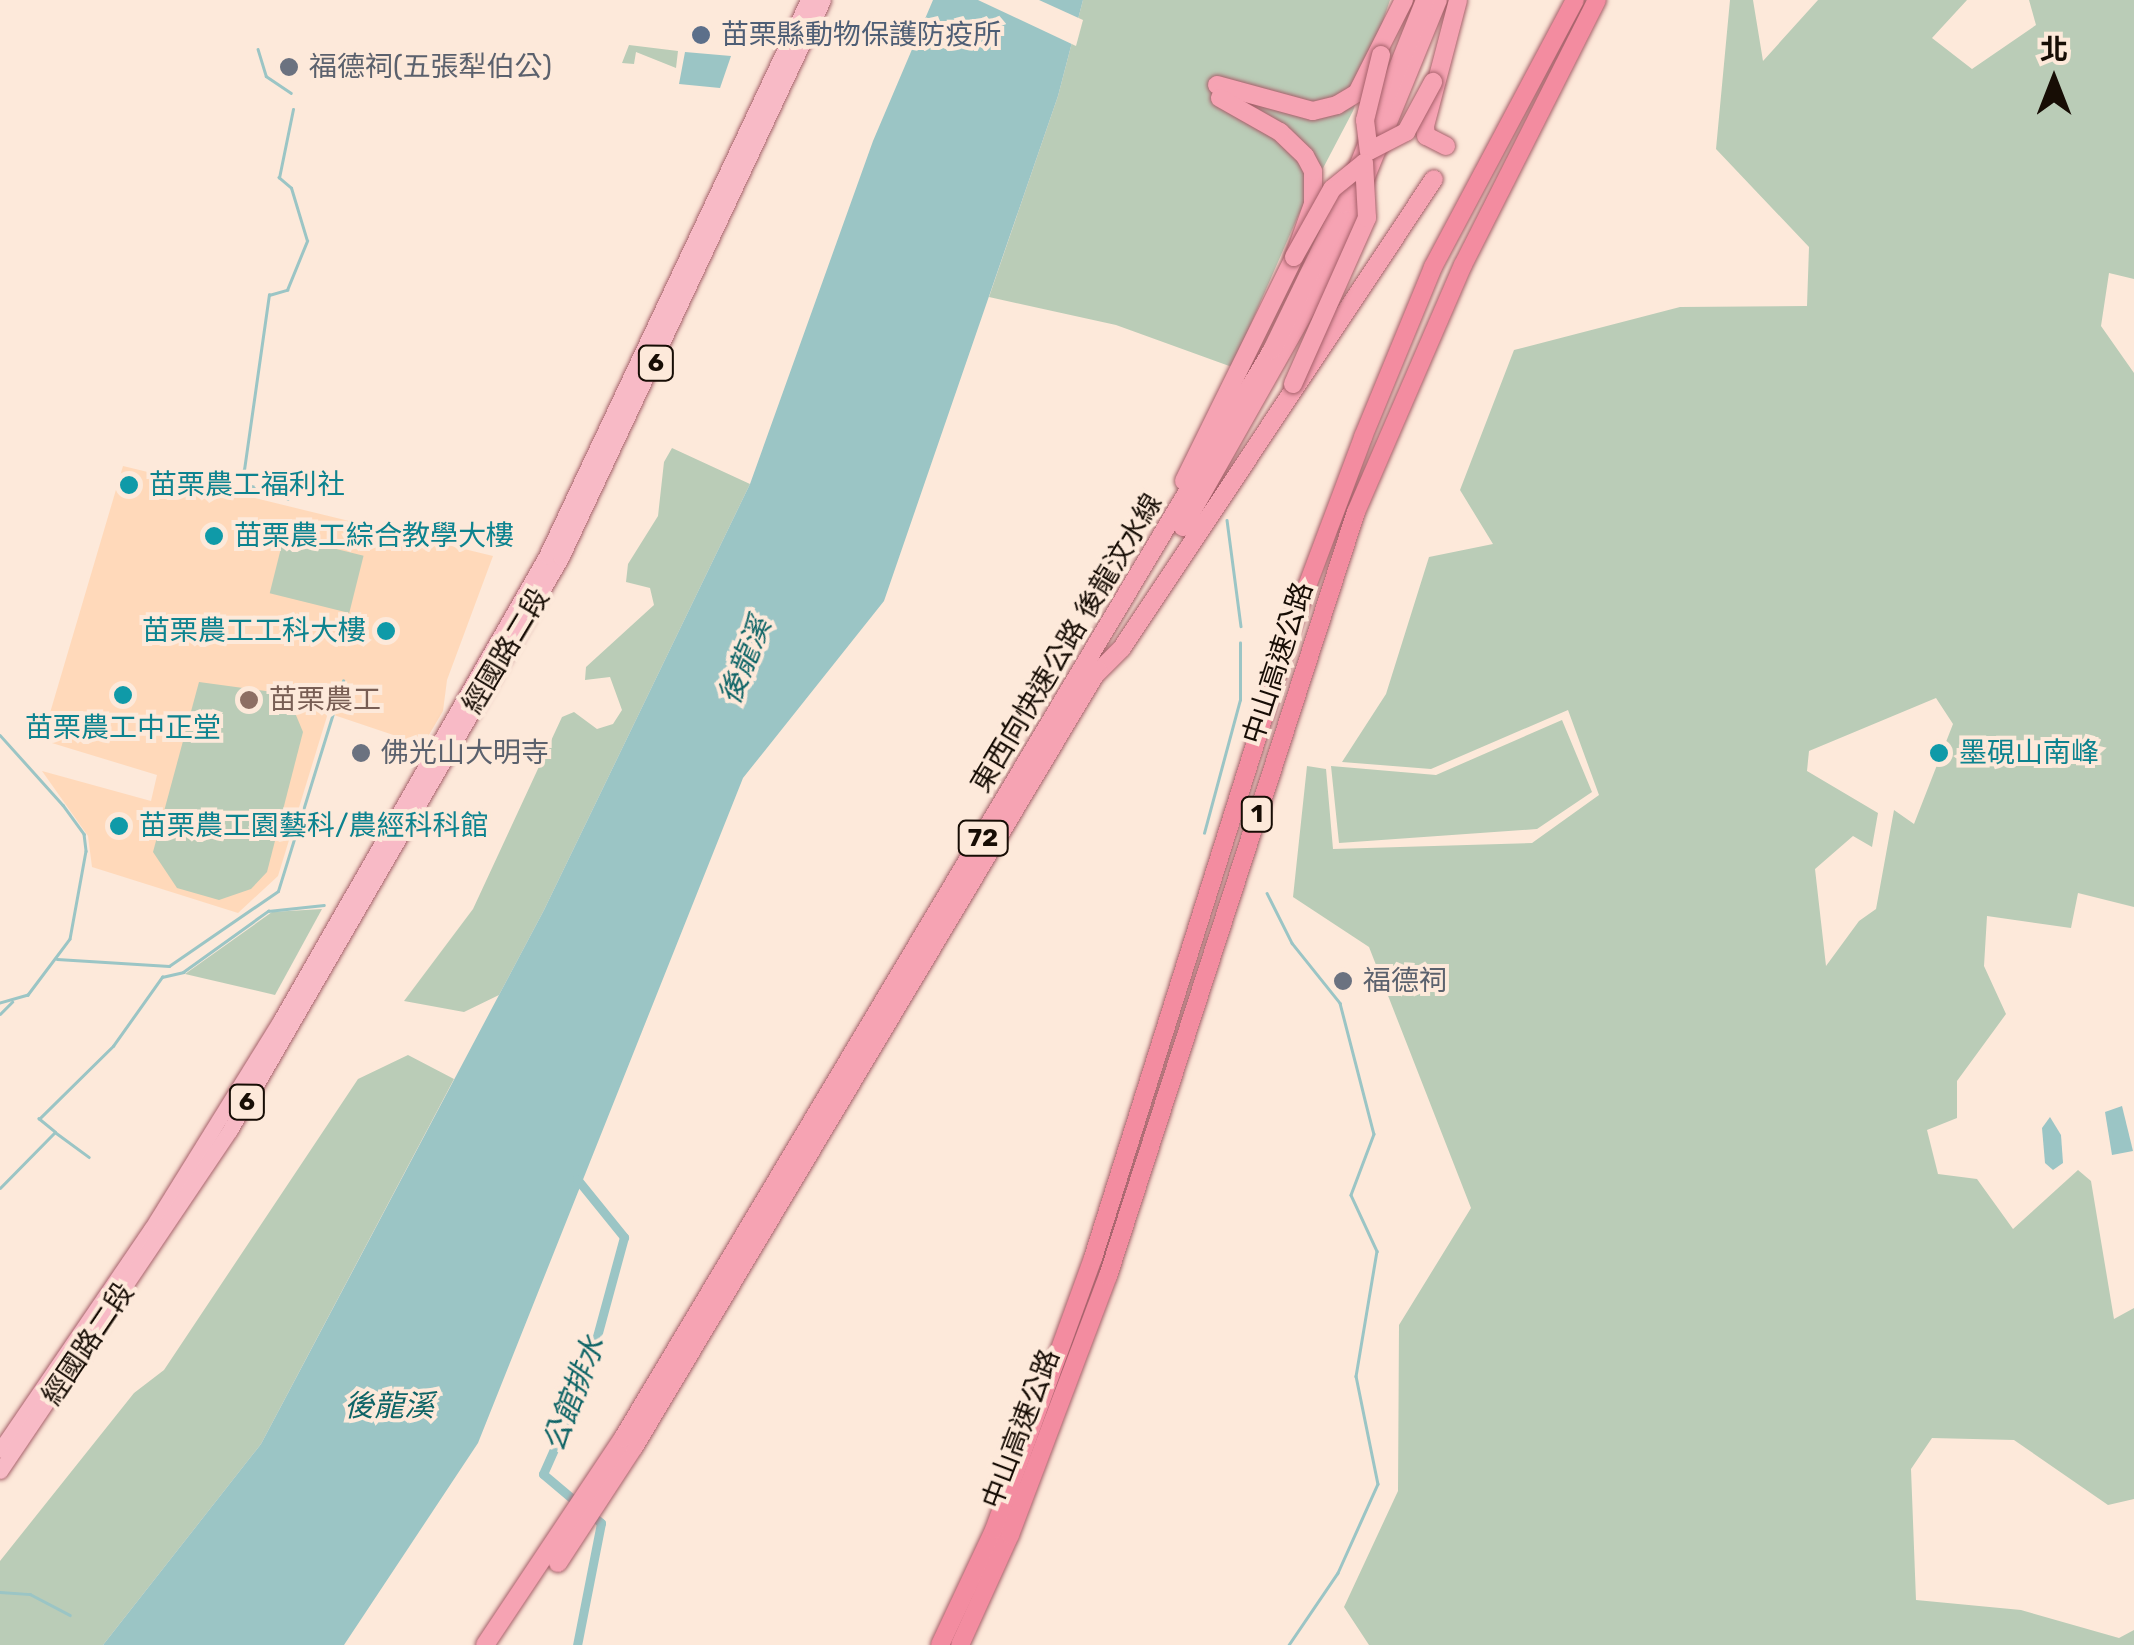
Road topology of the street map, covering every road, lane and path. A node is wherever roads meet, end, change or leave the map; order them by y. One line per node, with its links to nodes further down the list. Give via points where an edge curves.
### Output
1 (808, 0): 17 (main road, 經國路二段 / 6, via 546,556 280,1021 151,1229)
2 (823, 0): 18 (main road, 經國路二段 / 6, via 560,558 230,1130)
3 (1404, 0): 9 (highway)
4 (1425, 0): 15 (highway, 東西向快速公路 後龍汶水線 / 72, bridge, via 1294,308)
5 (1438, 0): 16 (highway, 東西向快速公路 後龍汶水線 / 72, bridge, via 1327,272 1283,359)
6 (1458, 0): 10 (highway)
7 (1575, 0): 21 (highway, 中山高速公路 / 1, via 1433,267 1363,437 1294,621 1080,1296 994,1530)
8 (1597, 0): 22 (highway, 中山高速公路 / 1, via 1463,265 1356,512 1108,1276 1010,1535)
9 (1381, 55): 10 (highway, bridge, via 1365,120 1369,151 1406,132); 13 (highway, bridge, via 1357,94 1313,111 1219,91 1280,132 1313,171 1313,204)
10 (1433, 82): 11 (highway, via 1426,136)
11 (1446, 146)
12 (1434, 179): 14 (highway, bridge)
13 (1294, 258): 14 (highway, bridge, via 1332,189 1364,163 1366,218); 15 (highway, via 1166,517)
14 (1294, 384): 16 (highway, via 1122,648)
15 (1158, 547): 19 (highway, 東西向快速公路 後龍汶水線 / 72, via 623,1438)
16 (1095, 675): 20 (highway, 東西向快速公路 後龍汶水線 / 72, via 634,1447)
17 (0, 1450)
18 (0, 1471)
19 (485, 1645)
20 (500, 1645)
21 (940, 1645)
22 (960, 1645)

